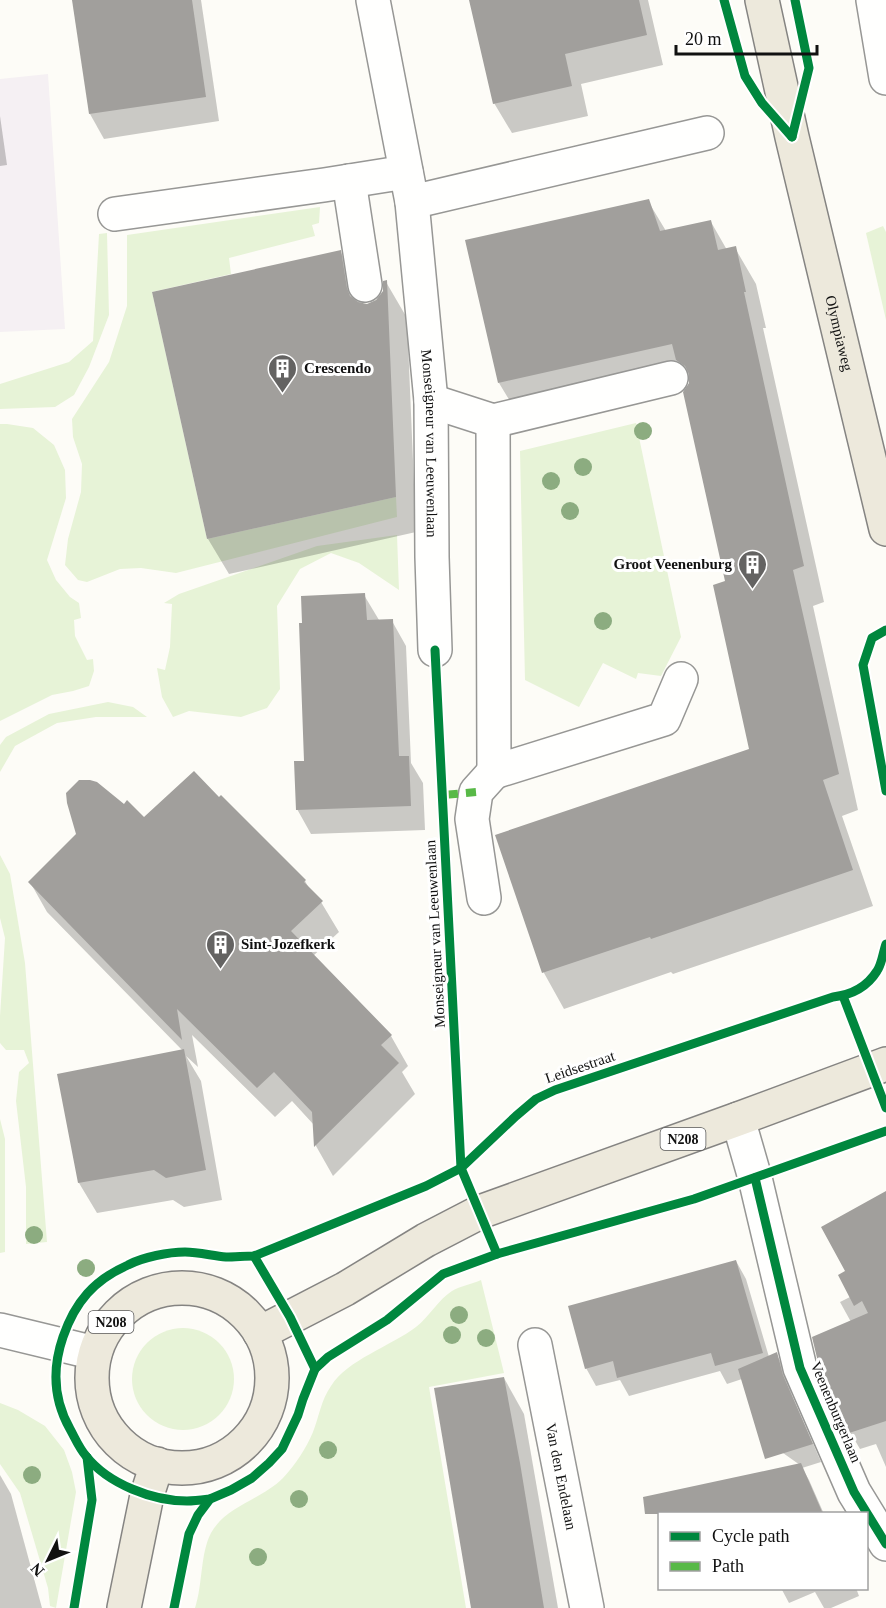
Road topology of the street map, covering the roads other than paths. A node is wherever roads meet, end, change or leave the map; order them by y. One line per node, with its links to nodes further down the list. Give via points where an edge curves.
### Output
1 (373, 0): 7 (street, Monseigneur van Leeuwenlaan)
2 (762, 0): 13 (main road, Olympiaweg)
3 (873, 0): 4 (street)
4 (886, 78)
5 (707, 133): 7 (street)
6 (349, 181): 7 (street); 8 (street); 9 (street)
7 (409, 187): 11 (street, Monseigneur van Leeuwenlaan)
8 (115, 214)
9 (365, 285)
10 (671, 378): 12 (street)
11 (430, 401): 12 (street); 14 (street, Monseigneur van Leeuwenlaan)
12 (493, 421): 16 (street)
13 (886, 529)
14 (435, 650)
15 (681, 679): 16 (street, via 664,719)
16 (494, 772): 17 (street, via 476,792 472,819)
17 (484, 898)
18 (886, 1064): 19 (main road, N208)
19 (738, 1119): 21 (main road, N208, via 480,1212); 25 (street, Veenenburgerlaan, via 800,1368)
20 (0, 1330): 23 (street)
21 (260, 1332): 23 (main road, N208, via 241,1310 215,1294 186,1287 156,1291 129,1304 108,1325); 24 (main road, N208, via 270,1355 273,1378 260,1424 245,1443 204,1466 180,1468)
22 (535, 1345): 29 (street, Van den Endelaan)
23 (95, 1353): 24 (main road, N208, via 93,1393 108,1430 138,1456)
24 (157, 1464): 28 (main road)
25 (866, 1512)
26 (868, 1515): 27 (street, Veenenburgerlaan)
27 (886, 1544)
28 (124, 1608)
29 (588, 1608)

